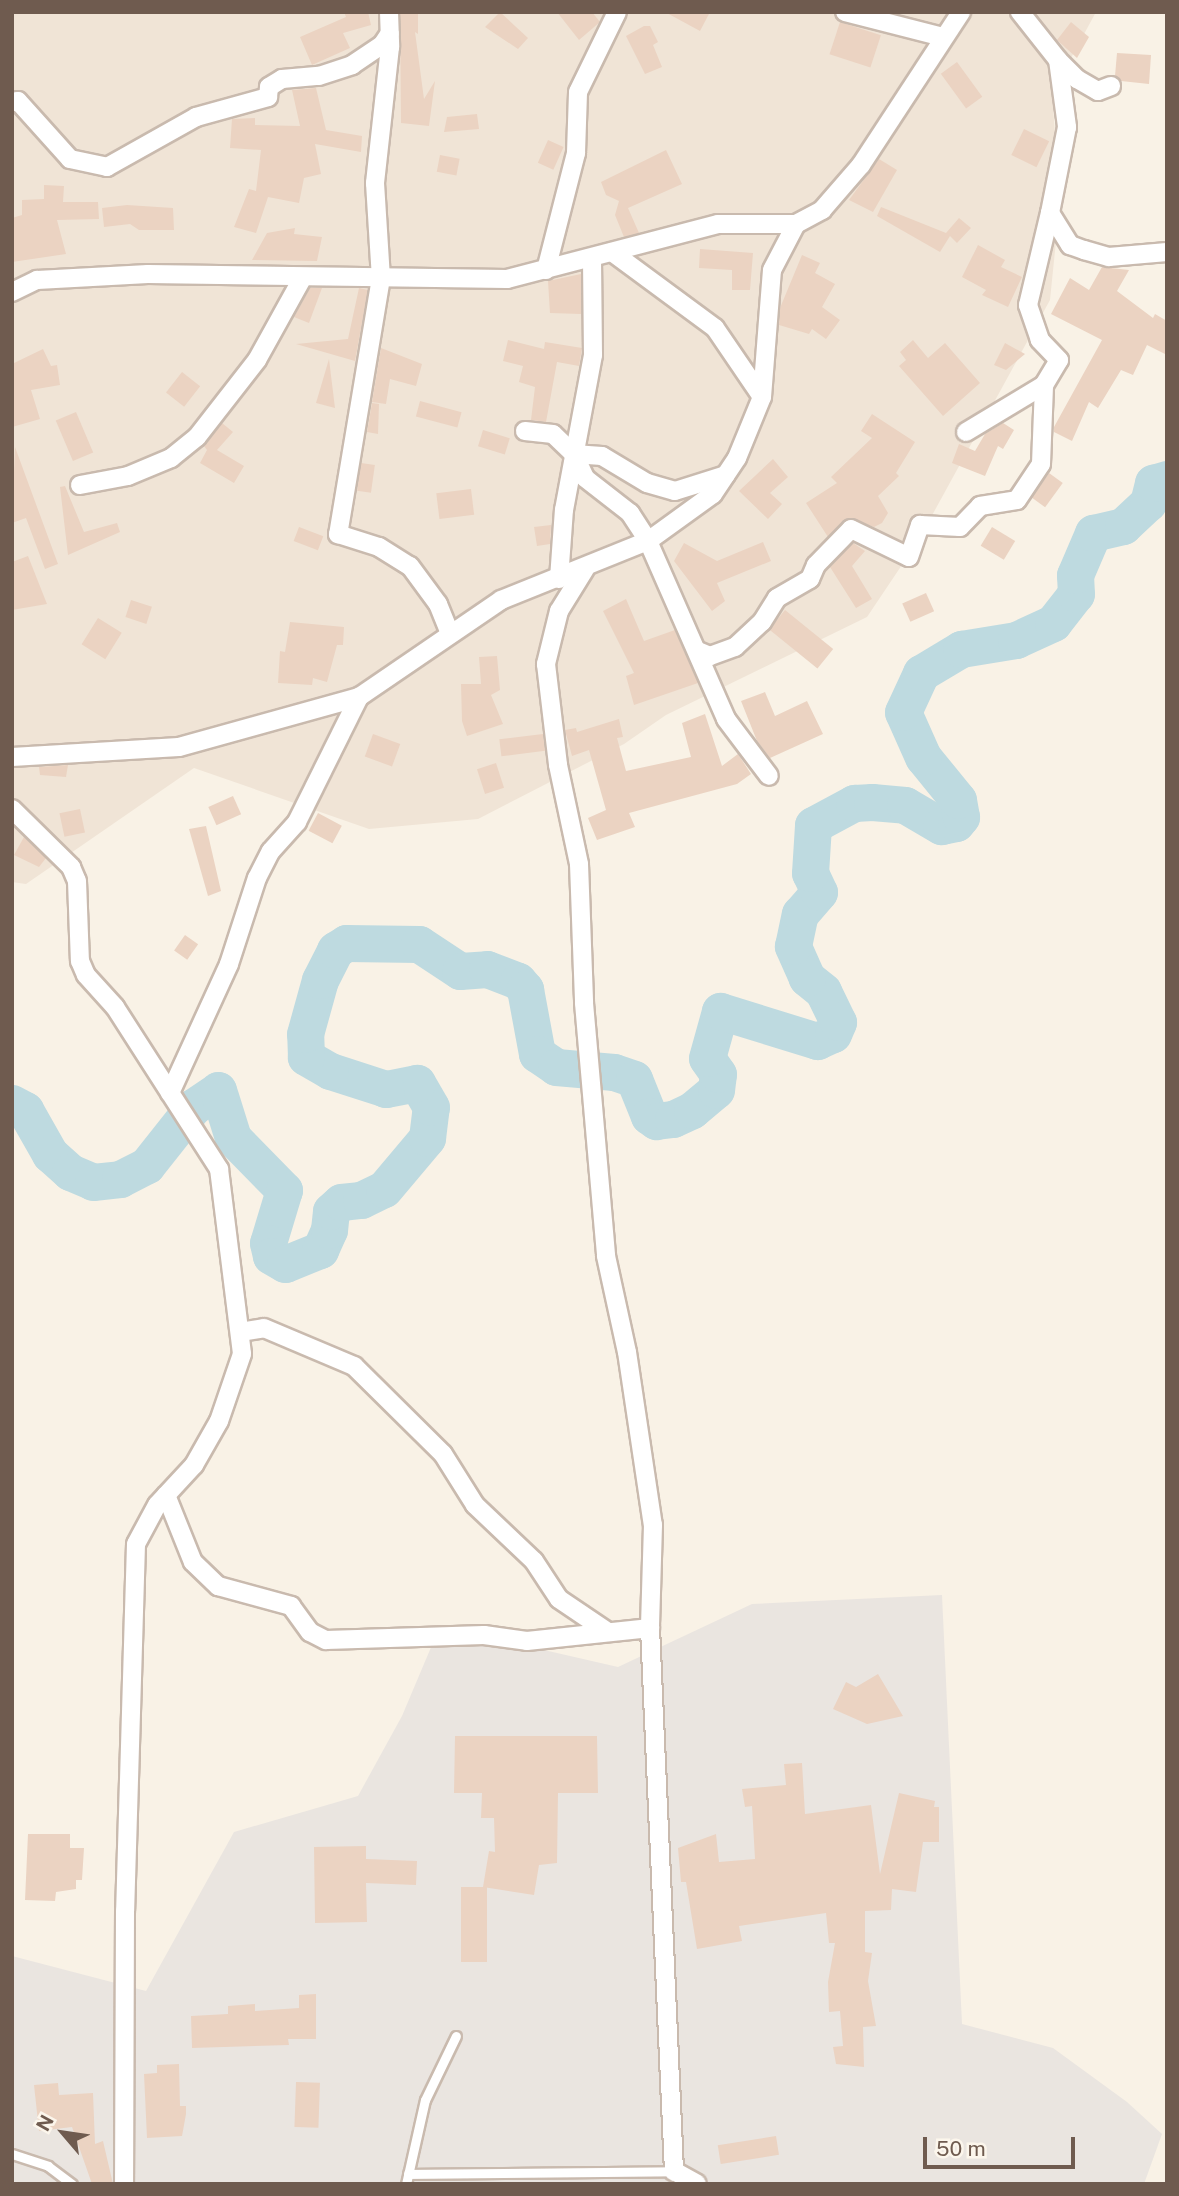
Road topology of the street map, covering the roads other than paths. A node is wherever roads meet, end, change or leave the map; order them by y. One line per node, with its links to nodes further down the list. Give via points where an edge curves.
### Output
1 (389, 12): 6 (street)
2 (617, 12): 16 (street, via 578,92 576,153)
3 (845, 12): 7 (street)
4 (961, 12): 7 (street)
5 (1020, 12): 8 (street)
6 (390, 33): 10 (street, via 382,45 352,65 319,76 282,79 269,87 268,96 196,117 107,167 70,159 18,101); 18 (street, via 375,183)
7 (943, 37): 12 (street, via 861,165 822,210)
8 (1058, 60): 9 (street, via 1098,91); 11 (street, via 1067,127)
9 (1111, 86)
10 (12, 102)
11 (1050, 213): 14 (street, via 1070,245 1084,250 1108,257); 20 (street, via 1028,305 1040,340 1059,360)
12 (796, 225): 13 (street, via 718,224); 21 (street, via 772,270)
13 (612, 252): 15 (street); 21 (street, via 715,328)
14 (1167, 252)
15 (592, 259): 16 (street); 24 (street, via 593,355)
16 (546, 270): 18 (street, via 508,279)
17 (303, 277): 18 (street); 19 (street, via 148,274 37,280); 26 (street, via 257,360 197,438 171,458 128,476)
18 (382, 278): 30 (street, via 338,534 379,547 410,566 439,604)
19 (12, 292)
20 (1044, 385): 23 (street); 31 (street, via 1041,464 1017,500 981,506 960,527 920,525 909,557 851,529 816,565 810,579 777,598 762,622 735,647 709,656)
21 (761, 397): 25 (street)
22 (525, 431): 24 (street, via 553,434)
23 (966, 432)
24 (573, 454): 25 (street, via 602,456 647,483 675,491); 27 (street, via 585,478 630,513); 29 (street)
25 (726, 475): 27 (street, via 713,495)
26 (80, 485)
27 (648, 541): 28 (street); 31 (street)
28 (584, 569): 29 (street); 39 (street, via 559,611 546,664 558,765 579,864 606,1256 627,1352 653,1525)
29 (559, 579): 30 (street, via 501,600)
30 (450, 633): 32 (street)
31 (698, 651): 34 (street, via 726,719)
32 (359, 697): 33 (street, via 179,747); 36 (street, via 297,822 271,851 257,878 229,964)
33 (12, 757)
34 (769, 776)
35 (12, 809): 36 (street, via 71,867 76,881 79,961)
36 (170, 1093): 37 (street, via 219,1169)
37 (240, 1332): 38 (street, via 242,1354 219,1421 194,1465); 40 (street, via 264,1328 354,1366 443,1454 475,1505 534,1561 559,1599)
38 (166, 1495): 40 (street, via 193,1562 218,1586 291,1606 310,1632 326,1640 484,1635 527,1641); 46 (street, via 136,1544 125,1911)
39 (650, 1628): 40 (street); 43 (street)
40 (608, 1632)
41 (456, 2036): 44 (lane, via 425,2100)
42 (12, 2154): 45 (lane, via 48,2166)
43 (674, 2171): 44 (lane); 47 (street)
44 (407, 2179)
45 (72, 2184)
46 (124, 2184)
47 (697, 2184)

